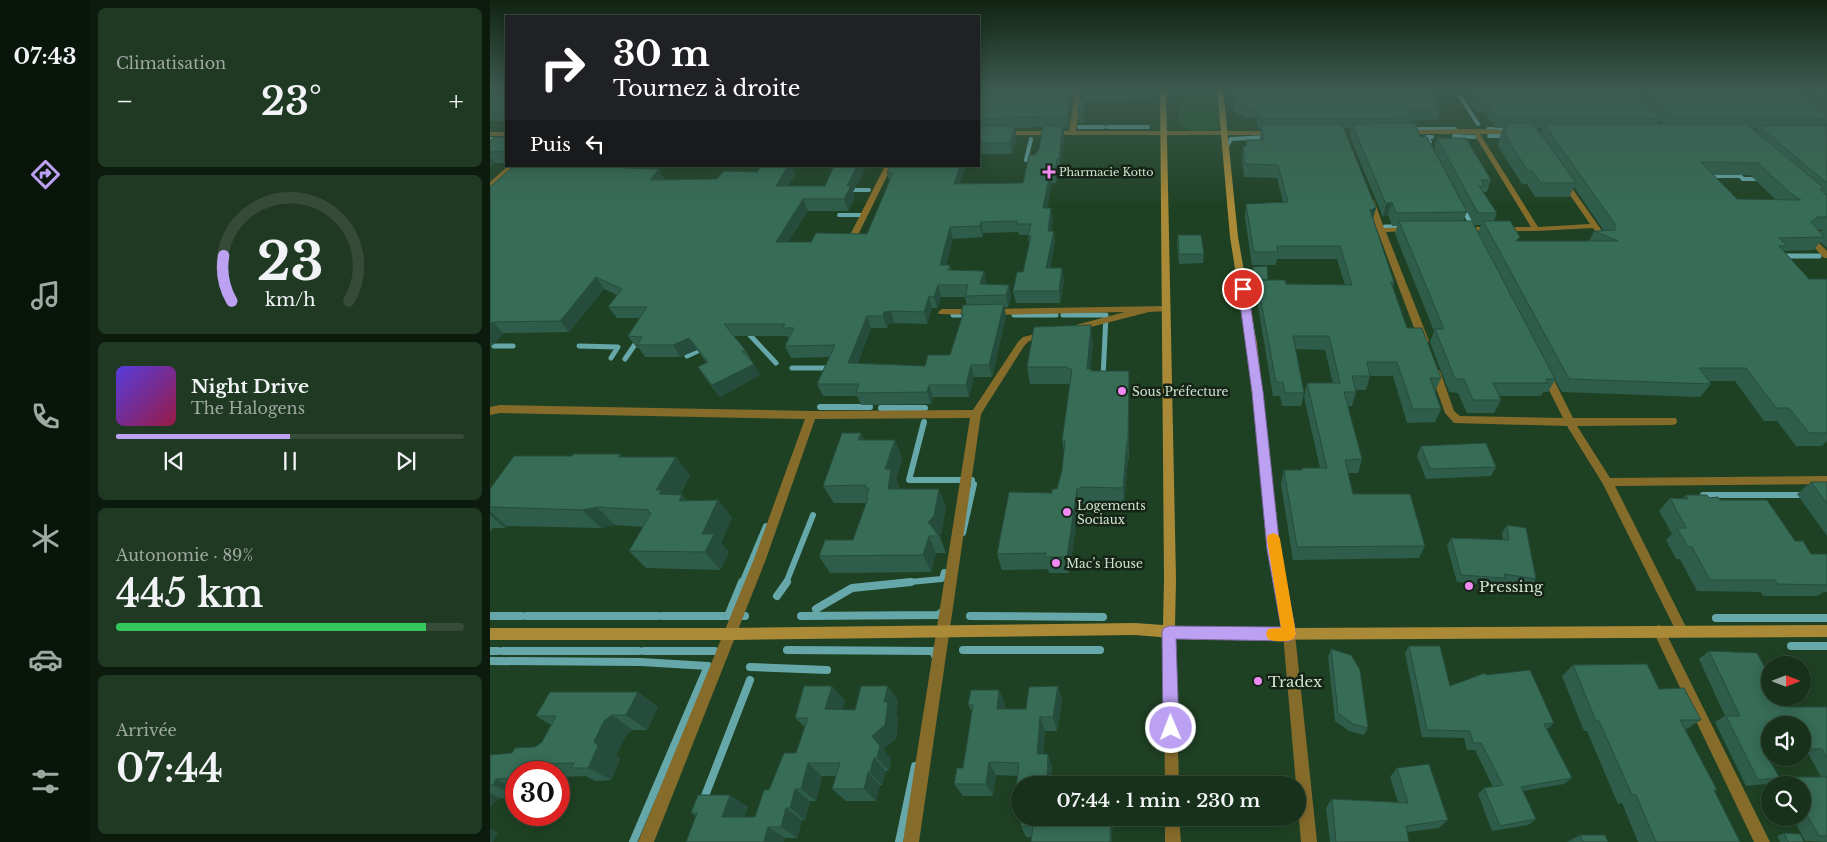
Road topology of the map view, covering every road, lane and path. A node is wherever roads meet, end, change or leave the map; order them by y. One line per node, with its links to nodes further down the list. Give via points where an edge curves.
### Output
1 (1073, 127): 8 (street)
2 (1164, 127): 13 (main road)
3 (1223, 127): 9 (main road)
4 (1475, 131): 5 (street, via 1423,136); 6 (street); 23 (street)
5 (1401, 132)
6 (1522, 132)
7 (980, 133): 8 (street)
8 (1072, 133): 13 (street)
9 (1224, 133): 10 (street); 13 (street); 50 (main road, via 1234,237 1258,392 1274,549)
10 (1283, 133)
11 (490, 134): 12 (street)
12 (505, 134)
13 (1164, 134): 30 (main road)
14 (511, 167): 17 (street)
15 (888, 167): 28 (street)
16 (1562, 179): 20 (street)
17 (490, 186)
18 (1368, 194): 24 (street)
19 (1470, 225): 22 (street); 23 (street); 26 (street)
20 (1594, 226): 23 (street); 27 (street)
21 (1418, 229): 24 (street)
22 (1454, 229)
23 (1536, 229)
24 (1382, 230): 40 (street, via 1450,413 1458,420)
25 (1827, 233): 29 (street, via 1807,236)
26 (1477, 238)
27 (1603, 238)
28 (851, 241)
29 (1827, 256)
30 (1166, 309): 31 (street); 47 (main road)
31 (1146, 310): 32 (street); 33 (street)
32 (942, 312)
33 (1070, 329)
34 (1052, 333): 37 (street, via 1026,339 1021,344)
35 (1544, 369): 40 (street)
36 (490, 411): 38 (street)
37 (976, 414): 38 (street); 43 (street)
38 (811, 415): 49 (street)
39 (1672, 421): 40 (street)
40 (1570, 422): 42 (street)
41 (1827, 480): 42 (street)
42 (1607, 482): 45 (street)
43 (943, 631): 47 (main road, via 1135,628); 49 (main road); 54 (street)
44 (1659, 631): 45 (main road); 50 (main road); 57 (street)
45 (1682, 631): 46 (main road)
46 (1827, 631)
47 (1169, 632): 50 (main road); 51 (street)
48 (490, 634): 49 (main road)
49 (731, 634): 53 (street)
50 (1289, 634): 56 (street)
51 (1172, 776)
52 (1172, 826): 55 (street)
53 (646, 842)
54 (911, 842)
55 (1173, 842)
56 (1309, 842)
57 (1762, 842)

